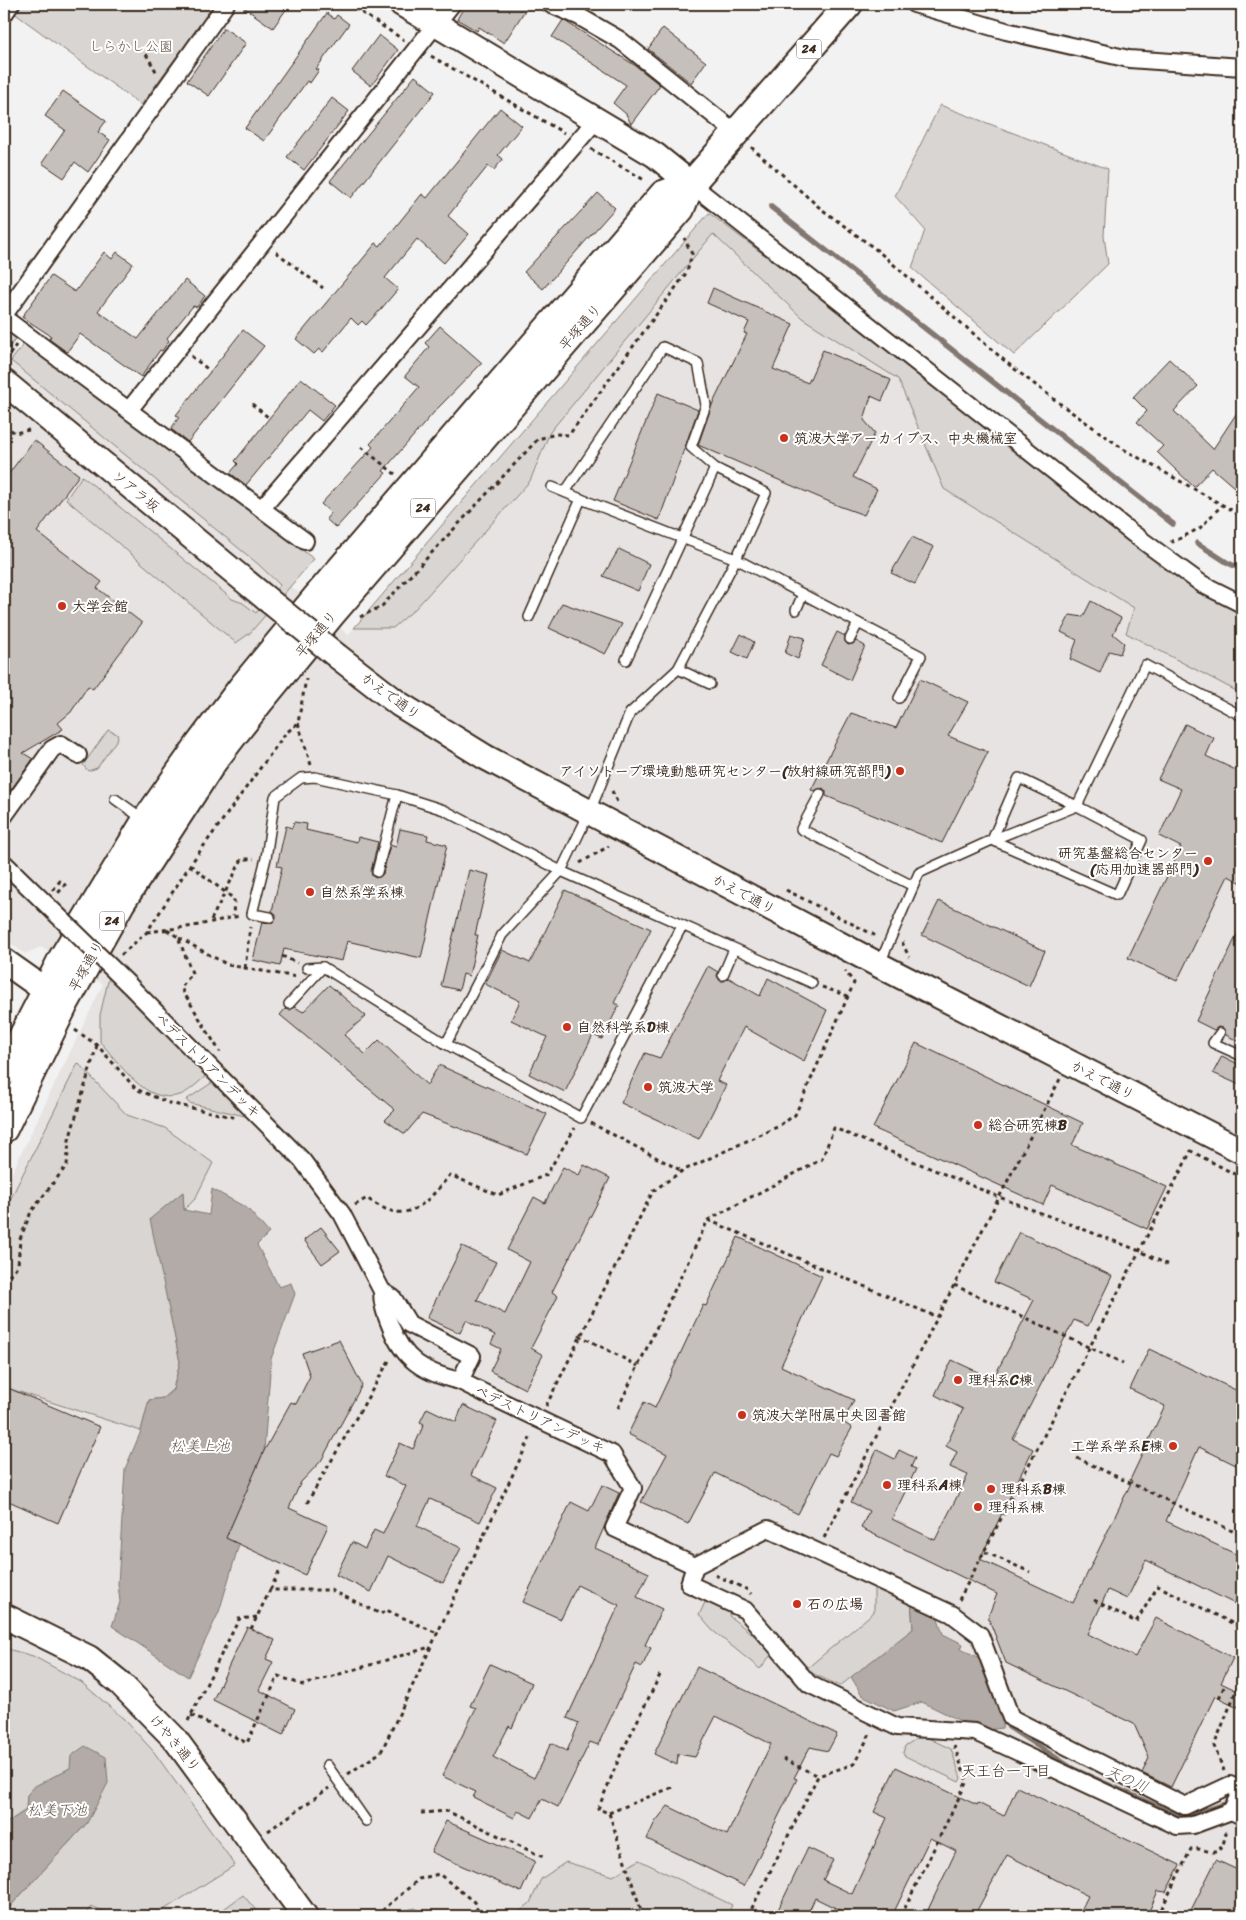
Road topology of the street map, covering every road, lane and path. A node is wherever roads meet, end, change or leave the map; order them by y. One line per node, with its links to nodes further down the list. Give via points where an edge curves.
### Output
1 (11, 4): 9 (street)
2 (226, 4): 21 (street)
3 (348, 4): 11 (path)
4 (402, 4): 10 (street)
5 (452, 4): 10 (street)
6 (550, 4): 14 (street, via 620,40)
7 (849, 4): 14 (main road, 平塚通り / 24)
8 (914, 4): 12 (street, via 1006,31 1129,59)
9 (4, 14)
10 (435, 23): 11 (street); 13 (street)
11 (416, 47): 15 (path); 19 (street)
12 (1242, 67)
13 (597, 119): 15 (street); 17 (street, via 655,155)
14 (736, 133): 17 (main road, 平塚通り / 24); 36 (path, via 820,208 878,251 1012,367 1125,450)
15 (578, 142): 16 (path); 37 (street)
16 (650, 184)
17 (691, 184): 45 (street, via 1132,533 1202,584); 66 (main road, 平塚通り / 24, via 663,194 316,597 241,688); 98 (main road, 平塚通り / 24, via 681,209 387,549 214,761 122,902)
18 (682, 235): 48 (path, via 692,254 687,272 569,435 556,434 538,439 382,606)
19 (262, 241): 20 (path); 22 (street)
20 (324, 288)
21 (4, 316): 26 (street)
22 (179, 346): 23 (path); 26 (street)
23 (210, 371)
24 (4, 382): 44 (street, ソアラ坂)
25 (252, 404): 27 (path)
26 (129, 410): 37 (street)
27 (269, 418)
28 (4, 425): 29 (path, via 15,433)
29 (32, 429)
30 (361, 447): 32 (path)
31 (715, 468): 34 (lane, via 691,447 706,405 698,362 663,347); 40 (lane); 42 (lane, via 766,493)
32 (397, 476)
33 (552, 487): 34 (lane)
34 (565, 492): 35 (lane)
35 (581, 499): 40 (lane); 47 (lane)
36 (1222, 505): 38 (path); 39 (path, via 1200,528 1173,542)
37 (262, 508): 41 (street)
38 (1242, 516)
39 (1167, 538)
40 (682, 539): 42 (lane); 51 (lane)
41 (305, 541)
42 (736, 559): 43 (lane); 52 (lane)
43 (804, 594): 46 (lane); 49 (lane)
44 (268, 600): 64 (street, かえで通り, bridge, via 399,704 441,731)
45 (1242, 604)
46 (796, 610)
47 (529, 617)
48 (352, 621)
49 (858, 623): 50 (lane); 55 (lane, via 921,656)
50 (850, 639)
51 (626, 660)
52 (678, 669): 54 (lane); 64 (lane, via 630,713)
53 (306, 671): 57 (path)
54 (710, 684)
55 (899, 698)
56 (1242, 716): 63 (lane, via 1144,665)
57 (298, 723): 59 (path); 72 (path, via 285,734)
58 (78, 755): 65 (street, via 61,744 52,749)
59 (314, 777): 61 (lane); 69 (lane, via 301,778 274,798)
60 (820, 794): 75 (lane, via 801,828)
61 (397, 795): 73 (lane); 74 (lane, via 444,810)
62 (115, 799): 66 (lane)
63 (1077, 806): 67 (lane); 67 (lane, via 1019,778); 67 (lane, via 1142,840 1117,895)
64 (590, 811): 74 (lane); 88 (street, かえで通り)
65 (4, 816)
66 (145, 821): 98 (main road, 平塚通り / 24)
67 (992, 840): 75 (lane, via 918,873)
68 (616, 850): 71 (path, via 608,846)
69 (266, 858): 76 (path, via 242,859); 77 (lane)
70 (4, 863): 104 (street, ペデストリアンデッキ, bridge)
71 (580, 863)
72 (190, 866): 76 (path); 83 (path)
73 (377, 872)
74 (561, 872): 81 (lane); 100 (lane, via 502,935)
75 (913, 886): 88 (lane)
76 (224, 891): 78 (path, via 234,900); 80 (path)
77 (252, 914): 78 (path); 79 (lane); 91 (path)
78 (233, 916): 80 (path)
79 (270, 917)
80 (210, 921): 82 (path)
81 (682, 926): 85 (lane); 107 (lane)
82 (167, 930): 83 (path); 84 (path)
83 (146, 932): 86 (path)
84 (178, 937): 91 (path, via 228,964); 104 (path, via 192,973 181,988 220,1050)
85 (734, 949): 93 (lane); 95 (lane)
86 (116, 959)
87 (4, 962): 98 (street)
88 (880, 965): 109 (street, かえで通り)
89 (323, 967): 92 (lane); 94 (lane); 100 (lane)
90 (842, 967): 96 (path, via 854,983)
91 (244, 968): 94 (path)
92 (307, 968)
93 (723, 975)
94 (310, 979): 97 (lane)
95 (812, 984): 96 (path)
96 (848, 996): 110 (path, via 795,1115 777,1127)
97 (290, 1004)
98 (59, 1008): 101 (path); 103 (main road, 平塚通り / 24); 108 (main road, 平塚通り / 24)
99 (1220, 1033): 102 (lane, via 1213,1043)
100 (446, 1044): 107 (lane)
101 (97, 1045): 106 (path, via 136,1089 148,1095 169,1104 250,1121); 117 (path, via 69,1140 67,1165 31,1212 20,1239 18,1265)
102 (1242, 1056)
103 (4, 1072)
104 (220, 1076): 106 (street, ペデストリアンデッキ)
105 (1060, 1079): 112 (path)
106 (256, 1114): 113 (street, ペデストリアンデッキ, via 302,1160)
107 (581, 1118): 110 (path); 113 (path, via 546,1175 498,1195 450,1176 430,1200 417,1209 380,1208 366,1198)
108 (4, 1129)
109 (1242, 1151)
110 (682, 1171): 121 (path, via 653,1191)
111 (1242, 1178): 115 (path, via 1191,1151)
112 (999, 1198): 114 (path, via 834,1128 822,1159); 115 (path); 118 (path)
113 (342, 1214): 119 (street, ペデストリアンデッキ)
114 (708, 1220): 120 (path); 125 (path)
115 (1140, 1251): 116 (path); 123 (path)
116 (1170, 1266)
117 (4, 1282)
118 (954, 1285): 120 (path); 123 (path)
119 (382, 1291): 122 (street, ペデストリアンデッキ, via 382,1304); 126 (street, ペデストリアンデッキ, via 393,1298 409,1324 472,1356)
120 (937, 1317): 132 (path)
121 (579, 1335): 125 (path); 127 (path)
122 (397, 1345): 126 (street, ペデストリアンデッキ, via 415,1363); 131 (path)
123 (1090, 1346): 124 (path); 134 (path)
124 (1123, 1363)
125 (638, 1366): 128 (path)
126 (460, 1381): 135 (street, ペデストリアンデッキ, bridge, via 612,1454 633,1488 614,1528)
127 (545, 1407)
128 (618, 1408)
129 (534, 1430): 147 (path)
130 (1077, 1458): 133 (path)
131 (307, 1503)
132 (828, 1530)
133 (1242, 1533)
134 (984, 1552): 137 (path); 142 (path)
135 (695, 1566): 142 (street, via 768,1529); 156 (street, via 689,1584 745,1610 809,1684 897,1727)
136 (279, 1572): 140 (path)
137 (1030, 1572)
138 (725, 1579): 139 (path)
139 (741, 1587)
140 (270, 1590): 144 (path); 147 (path, via 331,1590 382,1614 386,1610)
141 (1094, 1600): 145 (path, via 1136,1622 1158,1586)
142 (952, 1614): 154 (street, via 980,1635)
143 (4, 1616): 170 (street, けやき通り, via 89,1658 120,1683 175,1739)
144 (258, 1617): 146 (path); 153 (path, via 239,1618)
145 (1242, 1627)
146 (251, 1629)
147 (437, 1633): 148 (path)
148 (430, 1647): 153 (path, via 303,1685 278,1676 247,1743); 162 (path, via 381,1752)
149 (660, 1675): 166 (path, via 598,1809)
150 (1242, 1676): 164 (path, via 1214,1746)
151 (1225, 1685): 152 (path)
152 (1219, 1698)
153 (191, 1715): 155 (path)
154 (1011, 1718): 158 (street); 164 (street, via 1185,1806)
155 (188, 1721)
156 (947, 1729): 158 (street, via 975,1732); 175 (path, via 967,1781)
157 (881, 1733): 161 (path, via 871,1732 854,1764)
158 (999, 1742): 164 (street, via 1177,1826 1193,1825)
159 (783, 1759): 161 (path)
160 (327, 1766): 162 (lane)
161 (818, 1776): 174 (path)
162 (338, 1781): 167 (lane); 168 (path)
163 (674, 1786): 166 (path)
164 (1235, 1804): 176 (path, via 1223,1845 1217,1852 1190,1849)
165 (421, 1813): 169 (path, via 447,1811)
166 (609, 1813): 173 (path)
167 (366, 1821)
168 (268, 1831)
169 (543, 1858)
170 (305, 1916)
171 (376, 1916): 172 (path, via 419,1878 438,1874 474,1902)
172 (480, 1916)
173 (643, 1916)
174 (748, 1916)
175 (901, 1916)
176 (1158, 1916)

